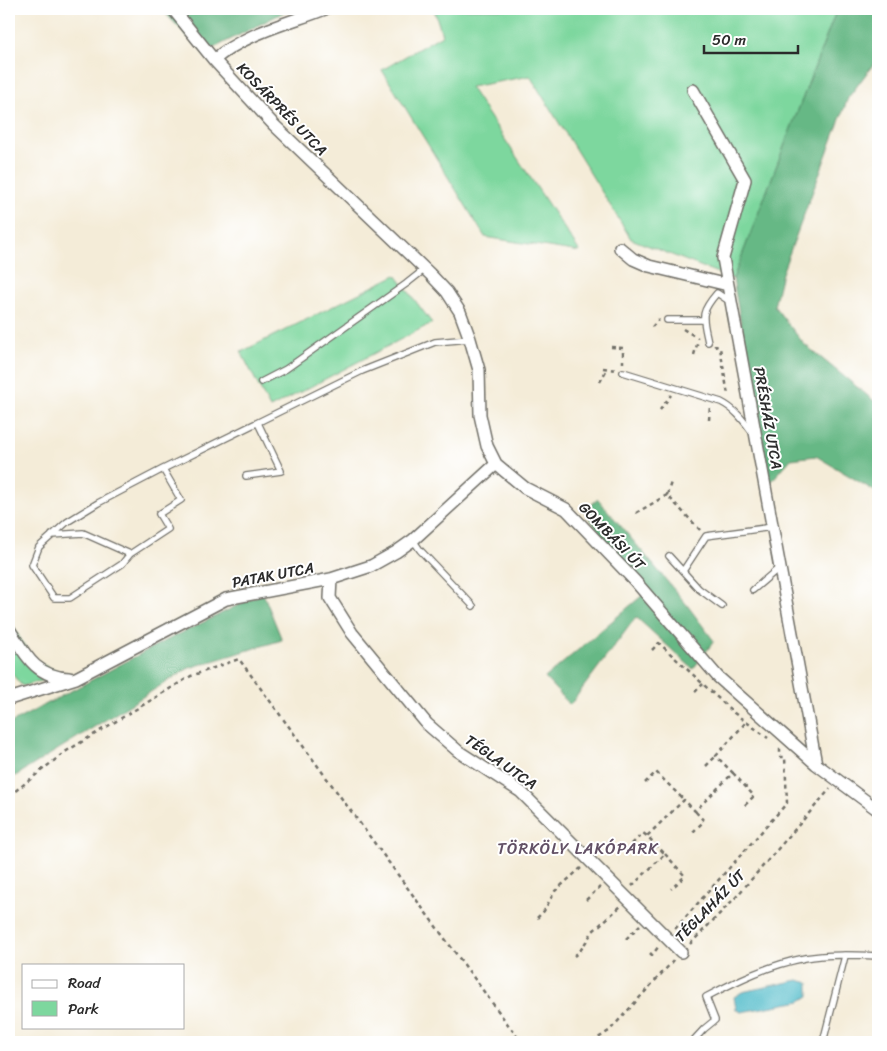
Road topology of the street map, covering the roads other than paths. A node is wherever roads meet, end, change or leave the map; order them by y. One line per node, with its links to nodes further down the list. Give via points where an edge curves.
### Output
1 (173, 9): 3 (street, KOSÁRPRÉS UTCA)
2 (325, 9): 3 (street, via 245,40)
3 (214, 60): 5 (street, KOSÁRPRÉS UTCA, via 274,125)
4 (693, 90): 8 (street, PRÉSHÁZ UTCA, via 745,180 723,258)
5 (377, 224): 7 (street, GOMBÁSI ÚT)
6 (620, 248): 8 (street, via 649,266)
7 (424, 269): 12 (street, GOMBÁSI ÚT, via 447,292 460,312); 15 (lane, via 286,369)
8 (728, 285): 9 (street, PRÉSHÁZ UTCA)
9 (731, 302): 11 (lane, via 717,293 705,307); 17 (street, PRÉSHÁZ UTCA)
10 (667, 320): 11 (lane)
11 (703, 320): 13 (lane)
12 (470, 340): 16 (lane, via 435,342 362,371); 18 (street, GOMBÁSI ÚT, via 479,370 480,414 487,446)
13 (708, 342)
14 (623, 372): 17 (lane, via 730,406)
15 (261, 382)
16 (258, 423): 19 (lane); 20 (lane, via 281,471)
17 (756, 438): 21 (street, PRÉSHÁZ UTCA)
18 (496, 464): 23 (street, PATAK UTCA); 35 (street, GOMBÁSI ÚT, via 525,488 566,509 718,677)
19 (163, 469): 22 (lane, via 98,503 67,522); 24 (lane, via 181,500 159,514 168,530)
20 (246, 476)
21 (772, 527): 26 (street, PRÉSHÁZ UTCA); 27 (lane, via 706,536)
22 (52, 536): 24 (lane, via 83,532); 24 (lane, via 39,547 32,565 54,598 70,598 122,564)
23 (413, 540): 28 (street, PATAK UTCA, via 371,566); 30 (lane)
24 (130, 554)
25 (669, 556): 27 (lane)
26 (780, 567): 29 (lane); 35 (street, PRÉSHÁZ UTCA)
27 (683, 571): 31 (lane)
28 (331, 579): 33 (street, PATAK UTCA, via 226,599); 37 (street, TÉGLA UTCA, via 330,598 352,632 427,724 458,751 521,792)
29 (753, 590)
30 (473, 606)
31 (722, 606)
32 (9, 629): 33 (street, via 33,665 56,678)
33 (76, 678): 34 (street, PATAK UTCA)
34 (9, 699)
35 (816, 764): 36 (street, GOMBÁSI ÚT)
36 (878, 810)
37 (681, 952)
38 (845, 956): 39 (lane); 40 (lane, via 790,962 747,976 706,997 715,1020); 41 (lane)
39 (878, 956)
40 (692, 1042)
41 (822, 1042)

